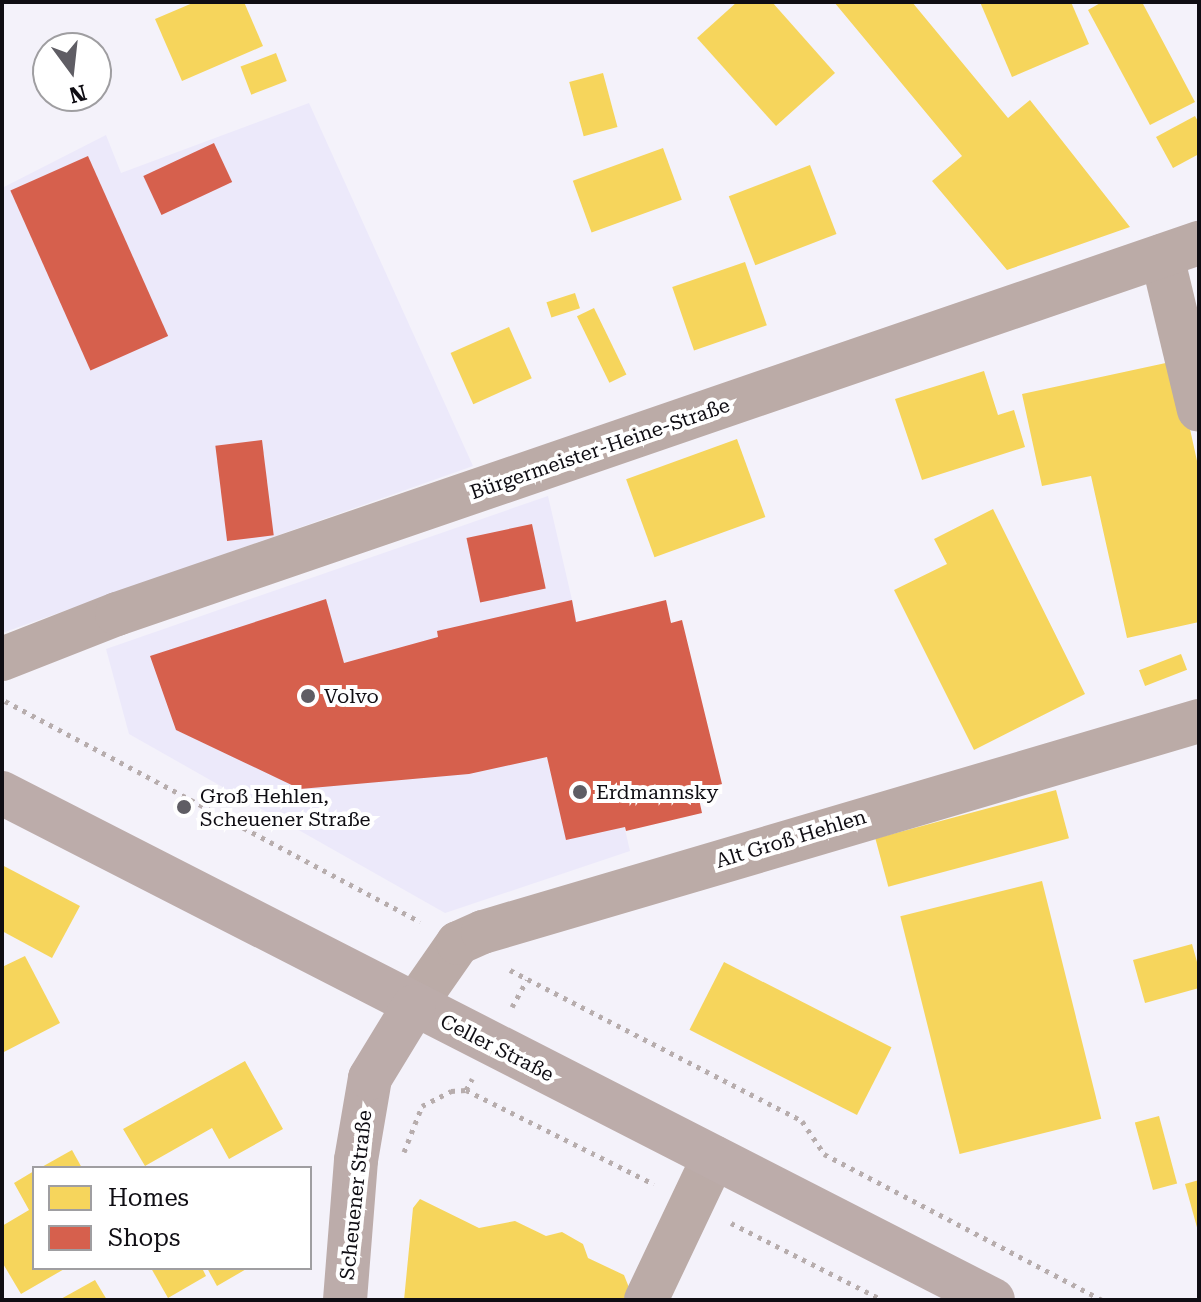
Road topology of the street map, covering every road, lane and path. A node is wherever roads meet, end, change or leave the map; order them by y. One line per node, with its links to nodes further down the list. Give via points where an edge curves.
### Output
1 (1180, 249): 2 (street); 3 (street, Bürgermeister-Heine-Straße, via 117,614)
2 (1199, 410)
3 (2, 659)
4 (2, 700): 7 (path)
5 (1199, 721): 7 (street, Alt Groß Hehlen, via 814,832)
6 (3, 787): 8 (main road, Celler Straße)
7 (458, 943): 8 (street); 16 (path, via 802,1121 824,1154)
8 (414, 1006): 10 (main road, Celler Straße); 12 (main road, Scheuener Straße, via 370,1078 356,1160)
9 (466, 1090): 11 (path)
10 (714, 1157): 11 (street); 15 (main road, Celler Straße)
11 (691, 1202): 13 (street); 14 (path)
12 (345, 1300)
13 (646, 1300)
14 (883, 1300)
15 (993, 1300)
16 (1102, 1300)

